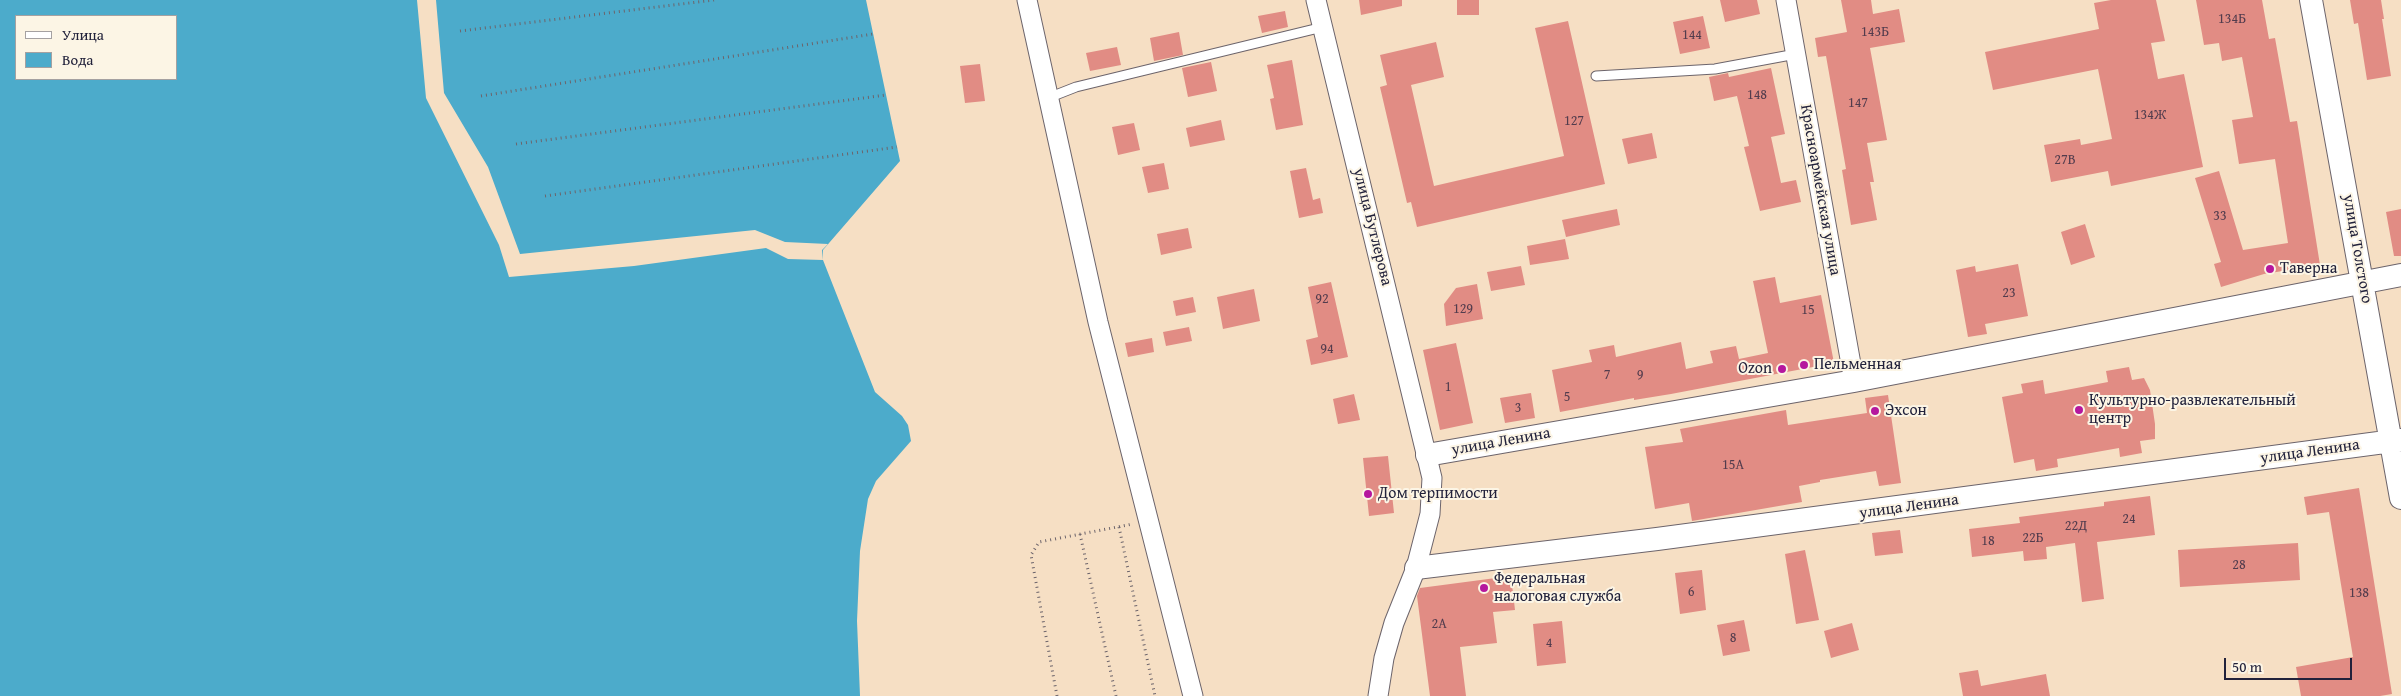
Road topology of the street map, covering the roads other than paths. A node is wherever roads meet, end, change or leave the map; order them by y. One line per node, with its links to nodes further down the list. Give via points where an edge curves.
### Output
1 (1026, 0): 8 (street)
2 (1316, 0): 5 (street, улица Бутлерова)
3 (1786, 0): 6 (street, Красноармейская улица)
4 (2311, 0): 10 (street, улица Толстого)
5 (1323, 27): 8 (lane, via 1076,87); 13 (street, улица Бутлерова)
6 (1796, 54): 7 (lane, via 1715,69); 11 (street, Красноармейская улица)
7 (1596, 76)
8 (1048, 98): 16 (street, via 1098,322)
9 (2401, 275): 10 (street, улица Ленина)
10 (2363, 281): 11 (street, улица Ленина); 12 (street, улица Толстого)
11 (1854, 381): 13 (street, улица Ленина)
12 (2396, 441): 14 (street, улица Толстого); 15 (street, улица Ленина, via 1667,538)
13 (1427, 455): 15 (street, улица Бутлерова, via 1432,496)
14 (2401, 498)
15 (1416, 568): 17 (street, улица Бутлерова, via 1394,624)
16 (1193, 696)
17 (1378, 696)

